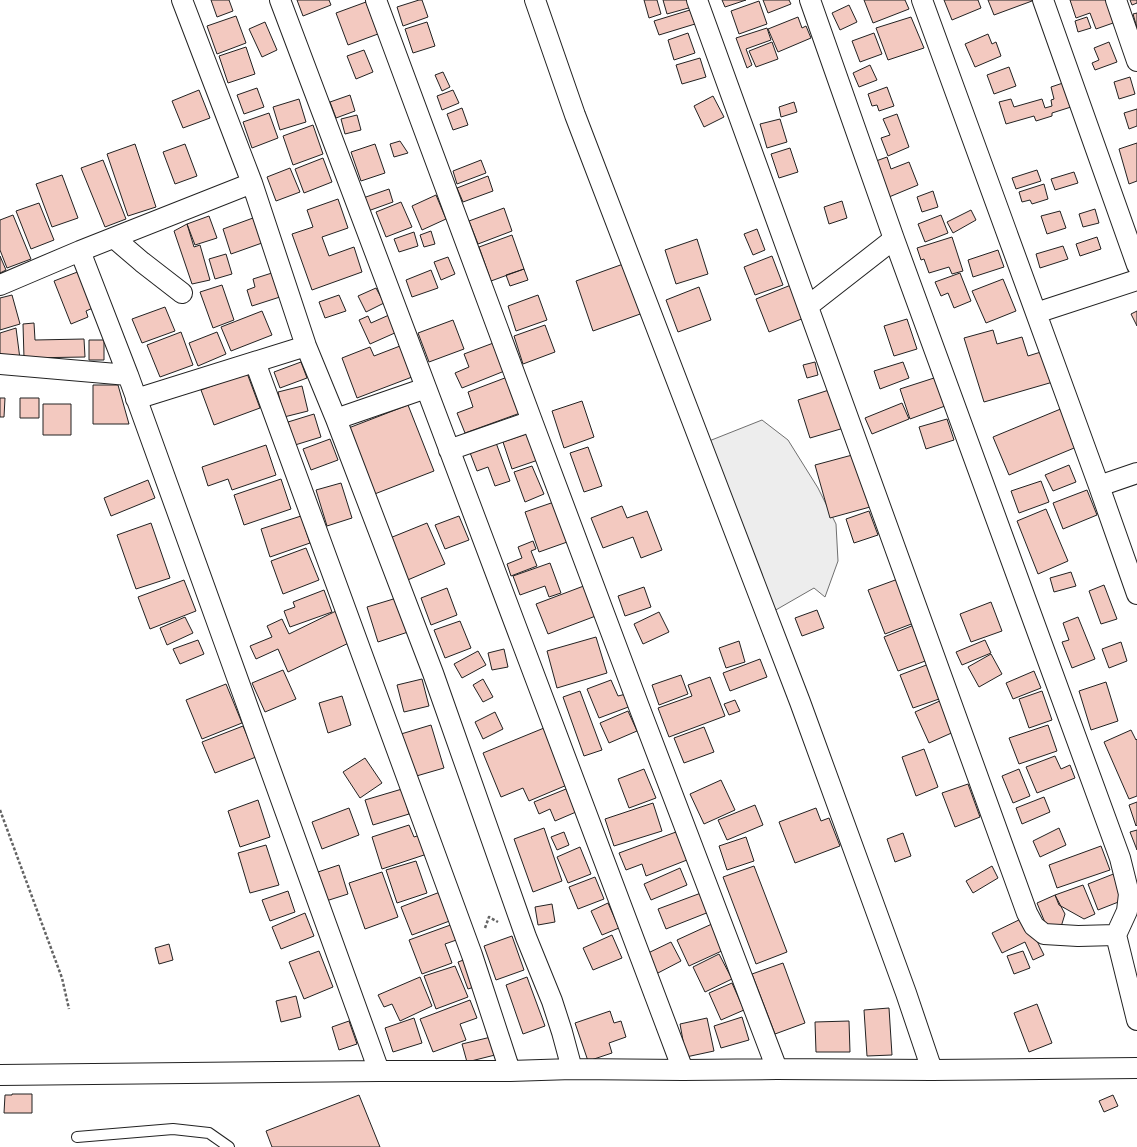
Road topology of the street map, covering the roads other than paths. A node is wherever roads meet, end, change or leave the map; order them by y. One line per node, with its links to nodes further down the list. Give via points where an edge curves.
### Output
1 (182, 0): 11 (street)
2 (280, 0): 25 (street)
3 (376, 0): 28 (street)
4 (535, 0): 39 (street, via 574,115 803,709)
5 (697, 0): 19 (street)
6 (810, 0): 13 (street)
7 (922, 0): 20 (street)
8 (1043, 0): 15 (street)
9 (1116, 0): 10 (street)
10 (1137, 61)
11 (252, 183): 12 (street); 21 (street)
12 (114, 238): 14 (street); 18 (street)
13 (894, 239): 19 (street); 33 (street, via 1120,858 1129,894 1127,910)
14 (80, 251): 17 (street); 24 (street)
15 (1137, 265)
16 (1137, 280): 20 (street)
17 (0, 285)
18 (182, 293)
19 (808, 306): 33 (street, via 1030,920 1044,934)
20 (1036, 313): 31 (street)
21 (306, 346): 22 (street); 27 (street)
22 (255, 362): 26 (street); 41 (street, via 472,955)
23 (0, 364): 24 (street)
24 (128, 376): 26 (street)
25 (426, 388): 27 (street); 29 (street)
26 (136, 399): 40 (street)
27 (336, 418): 36 (street, via 431,666 526,937 552,1001)
28 (532, 421): 29 (street); 37 (street)
29 (449, 450): 38 (street)
30 (1137, 473): 31 (street)
31 (1099, 486): 32 (street)
32 (1137, 594)
33 (1116, 935): 34 (street)
34 (1137, 1020)
35 (1137, 1068): 39 (street)
36 (572, 1069): 38 (street); 41 (street)
37 (777, 1069): 38 (street); 39 (street)
38 (683, 1070)
39 (932, 1070)
40 (379, 1071): 41 (street); 42 (street)
41 (510, 1071)
42 (0, 1075)
43 (77, 1137): 44 (lane, via 173,1129 209,1133)
44 (229, 1147)

